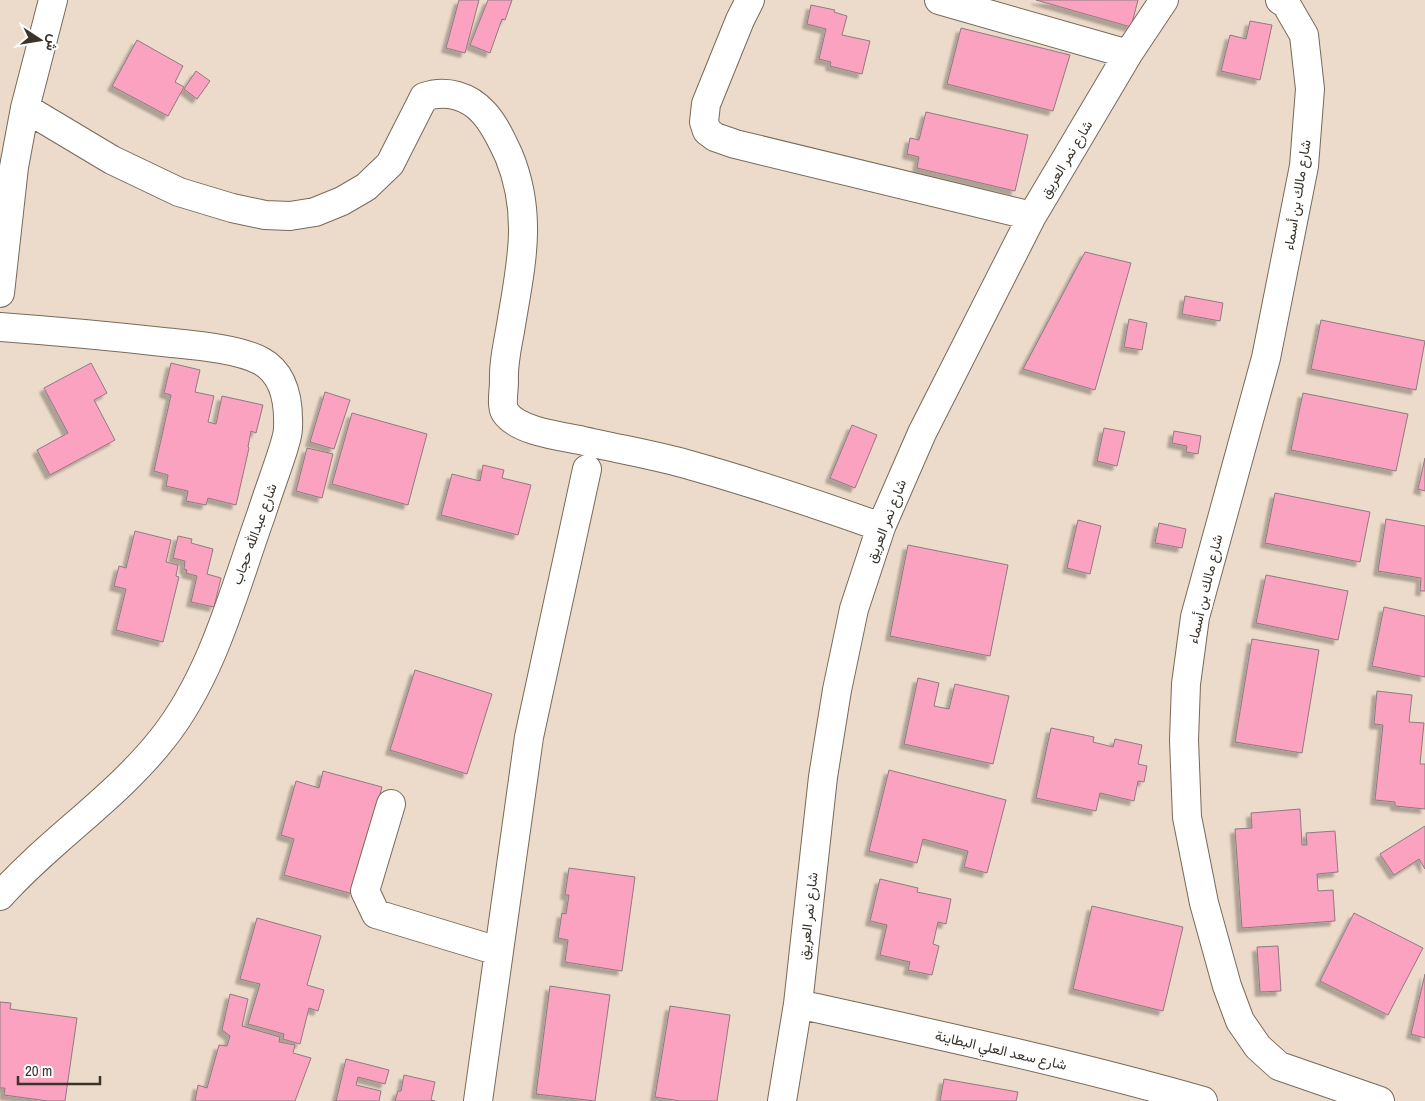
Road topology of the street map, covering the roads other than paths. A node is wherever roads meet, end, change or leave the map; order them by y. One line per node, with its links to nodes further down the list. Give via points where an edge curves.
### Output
1 (53, 0): 7 (street)
2 (750, 0): 8 (street, via 706,104 704,122 707,131 735,144)
3 (939, 0): 6 (street)
4 (1164, 0): 6 (street, شارع نمر العريق)
5 (1280, 0): 20 (street, شارع مالك بن أسماء, via 1286,4 1304,35 1310,89 1304,166 1266,358 1195,617 1186,684 1187,817 1204,903 1240,1021 1258,1047 1279,1066)
6 (1128, 54): 8 (street, شارع نمر العريق)
7 (25, 108): 9 (street, via 14,167); 12 (street, via 112,160 178,192 232,208 290,216 315,212 366,187 390,164 424,97 436,93 459,96 477,105 491,120 516,173 522,202 522,257 504,369 504,410 512,420 550,434 691,465)
8 (1032, 216): 12 (street, شارع نمر العريق, via 922,433)
9 (0, 293)
10 (0, 327): 14 (street, شارع عبدالله حجاب, via 203,346 262,361 279,378 287,398 288,431 219,632 182,714 130,774)
11 (587, 469): 15 (street, via 530,737)
12 (881, 527): 16 (street, شارع نمر العريق, via 854,609 837,690 823,777)
13 (391, 804): 15 (street, via 365,891 376,914)
14 (0, 896)
15 (498, 951): 17 (street)
16 (798, 1004): 18 (street, شارع نمر العريق); 19 (street, شارع سعد العلي البطاينة, via 966,1041)
17 (478, 1101)
18 (782, 1101)
19 (1203, 1101)
20 (1380, 1101)

